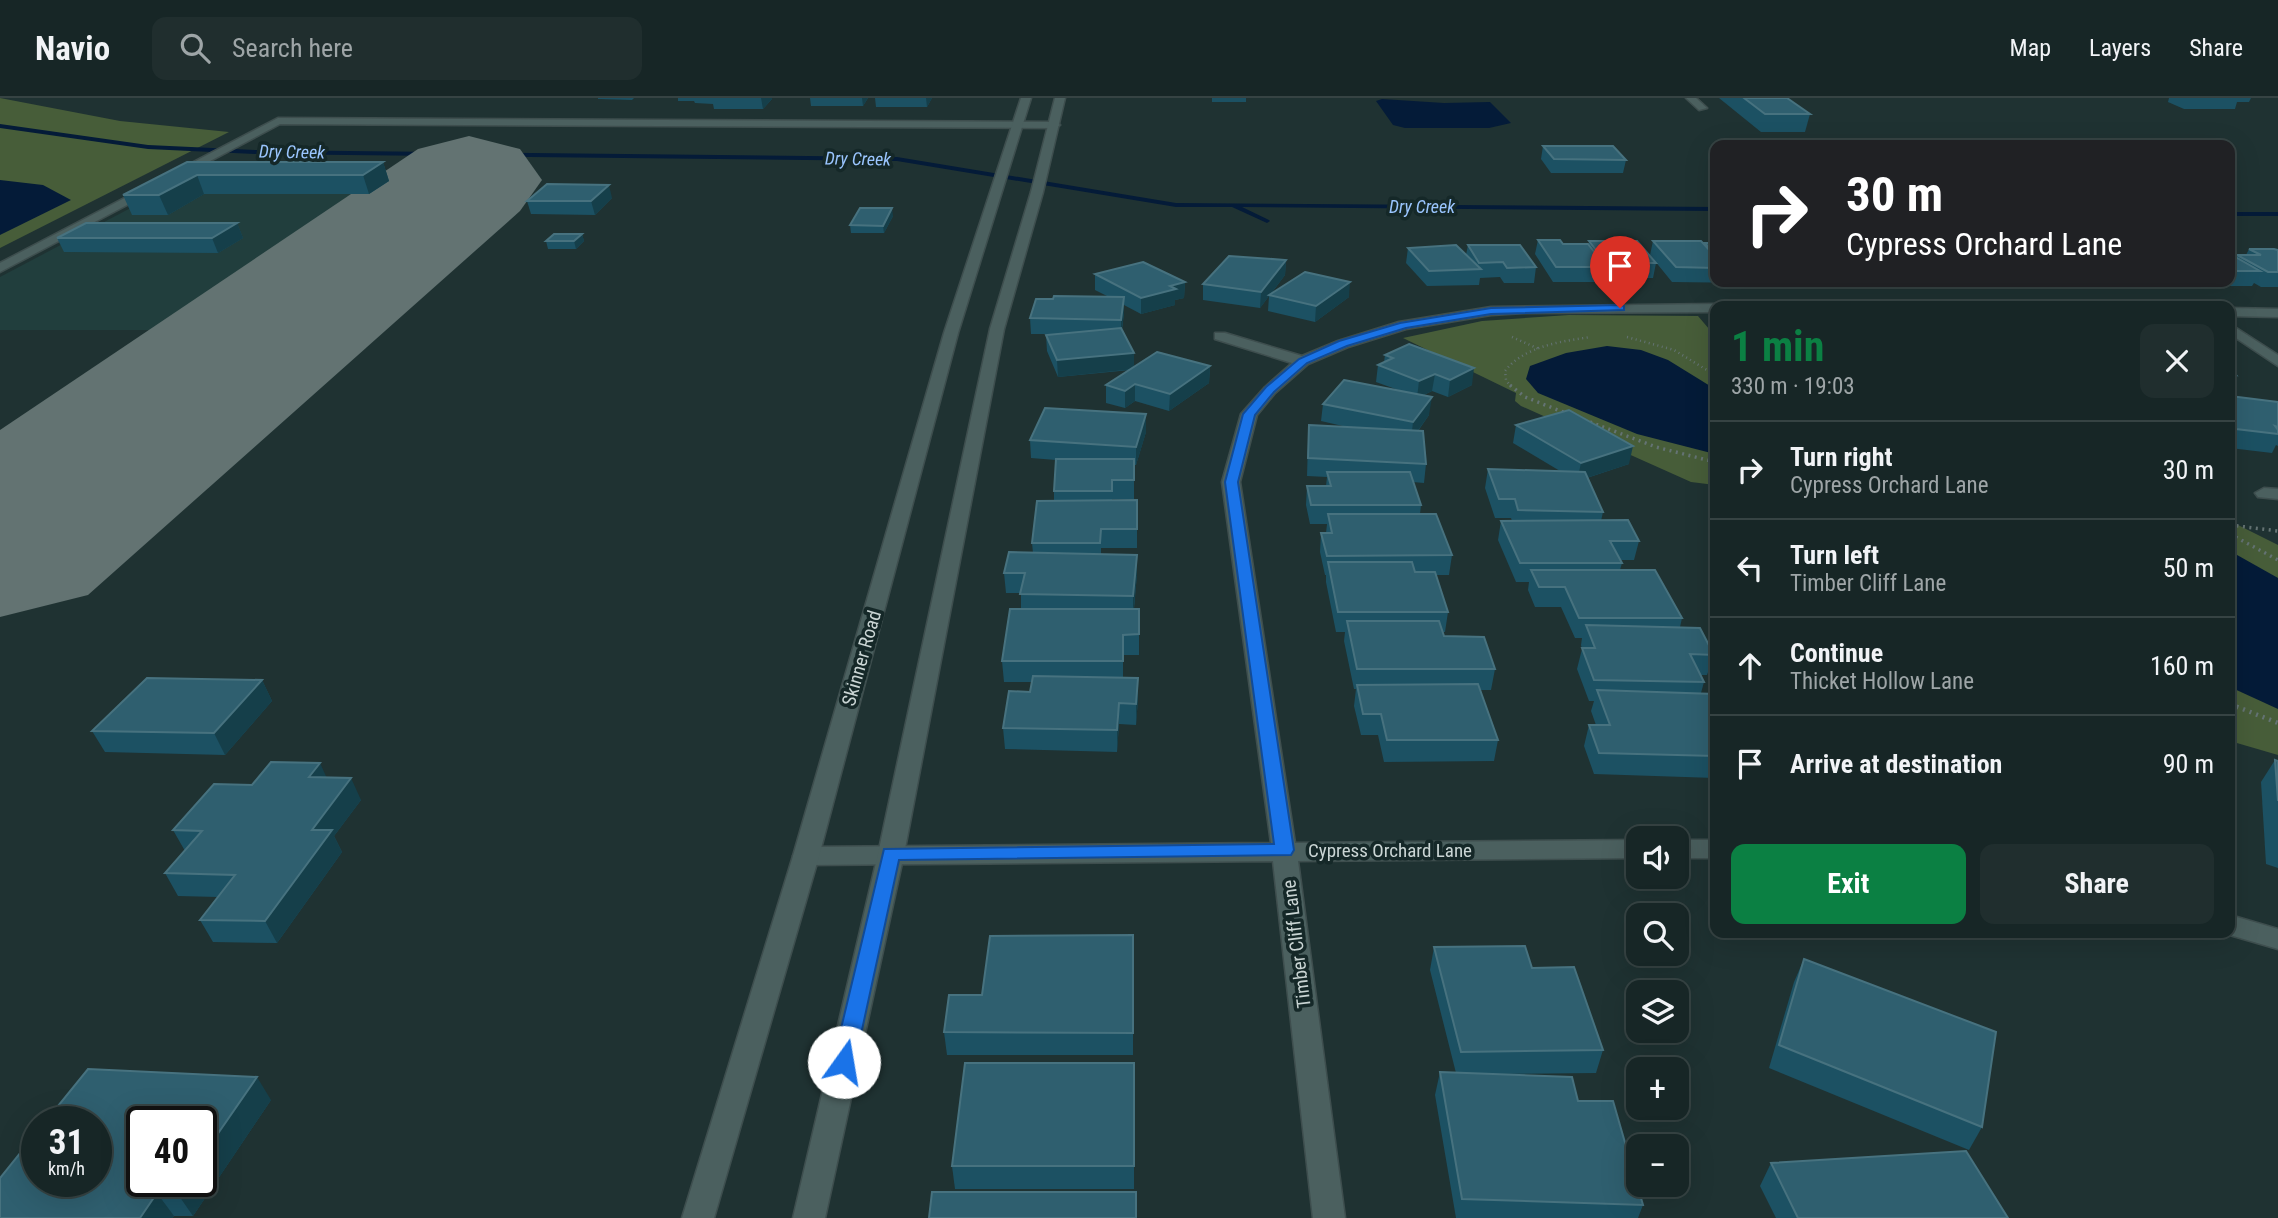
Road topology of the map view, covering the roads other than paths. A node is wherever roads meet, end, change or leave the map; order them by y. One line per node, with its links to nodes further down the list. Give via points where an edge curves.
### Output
1 (1026, 98): 5 (street, Skinner Road)
2 (1060, 98): 6 (street)
3 (1691, 98): 4 (street)
4 (1702, 108)
5 (1019, 125): 6 (street); 7 (street, via 278,121); 20 (street, Skinner Road, via 951,333)
6 (1055, 125): 19 (street, via 997,329)
7 (0, 268)
8 (1710, 309): 13 (street, Timber Cliff Lane, via 1491,311 1404,325)
9 (2235, 312): 10 (street)
10 (2278, 313)
11 (2235, 332): 14 (street)
12 (1220, 336): 13 (street)
13 (1303, 361): 18 (street, Timber Cliff Lane, via 1249,414 1231,482)
14 (2278, 362)
15 (1626, 849): 18 (street, Cypress Orchard Lane)
16 (1689, 849): 17 (street)
17 (1710, 849)
18 (1284, 850): 19 (street, Cypress Orchard Lane); 25 (street, Timber Cliff Lane)
19 (891, 854): 20 (street, Cypress Orchard Lane); 24 (street)
20 (806, 856): 23 (street, Skinner Road)
21 (2235, 926): 22 (street)
22 (2278, 939)
23 (698, 1218)
24 (809, 1218)
25 (1329, 1218)

